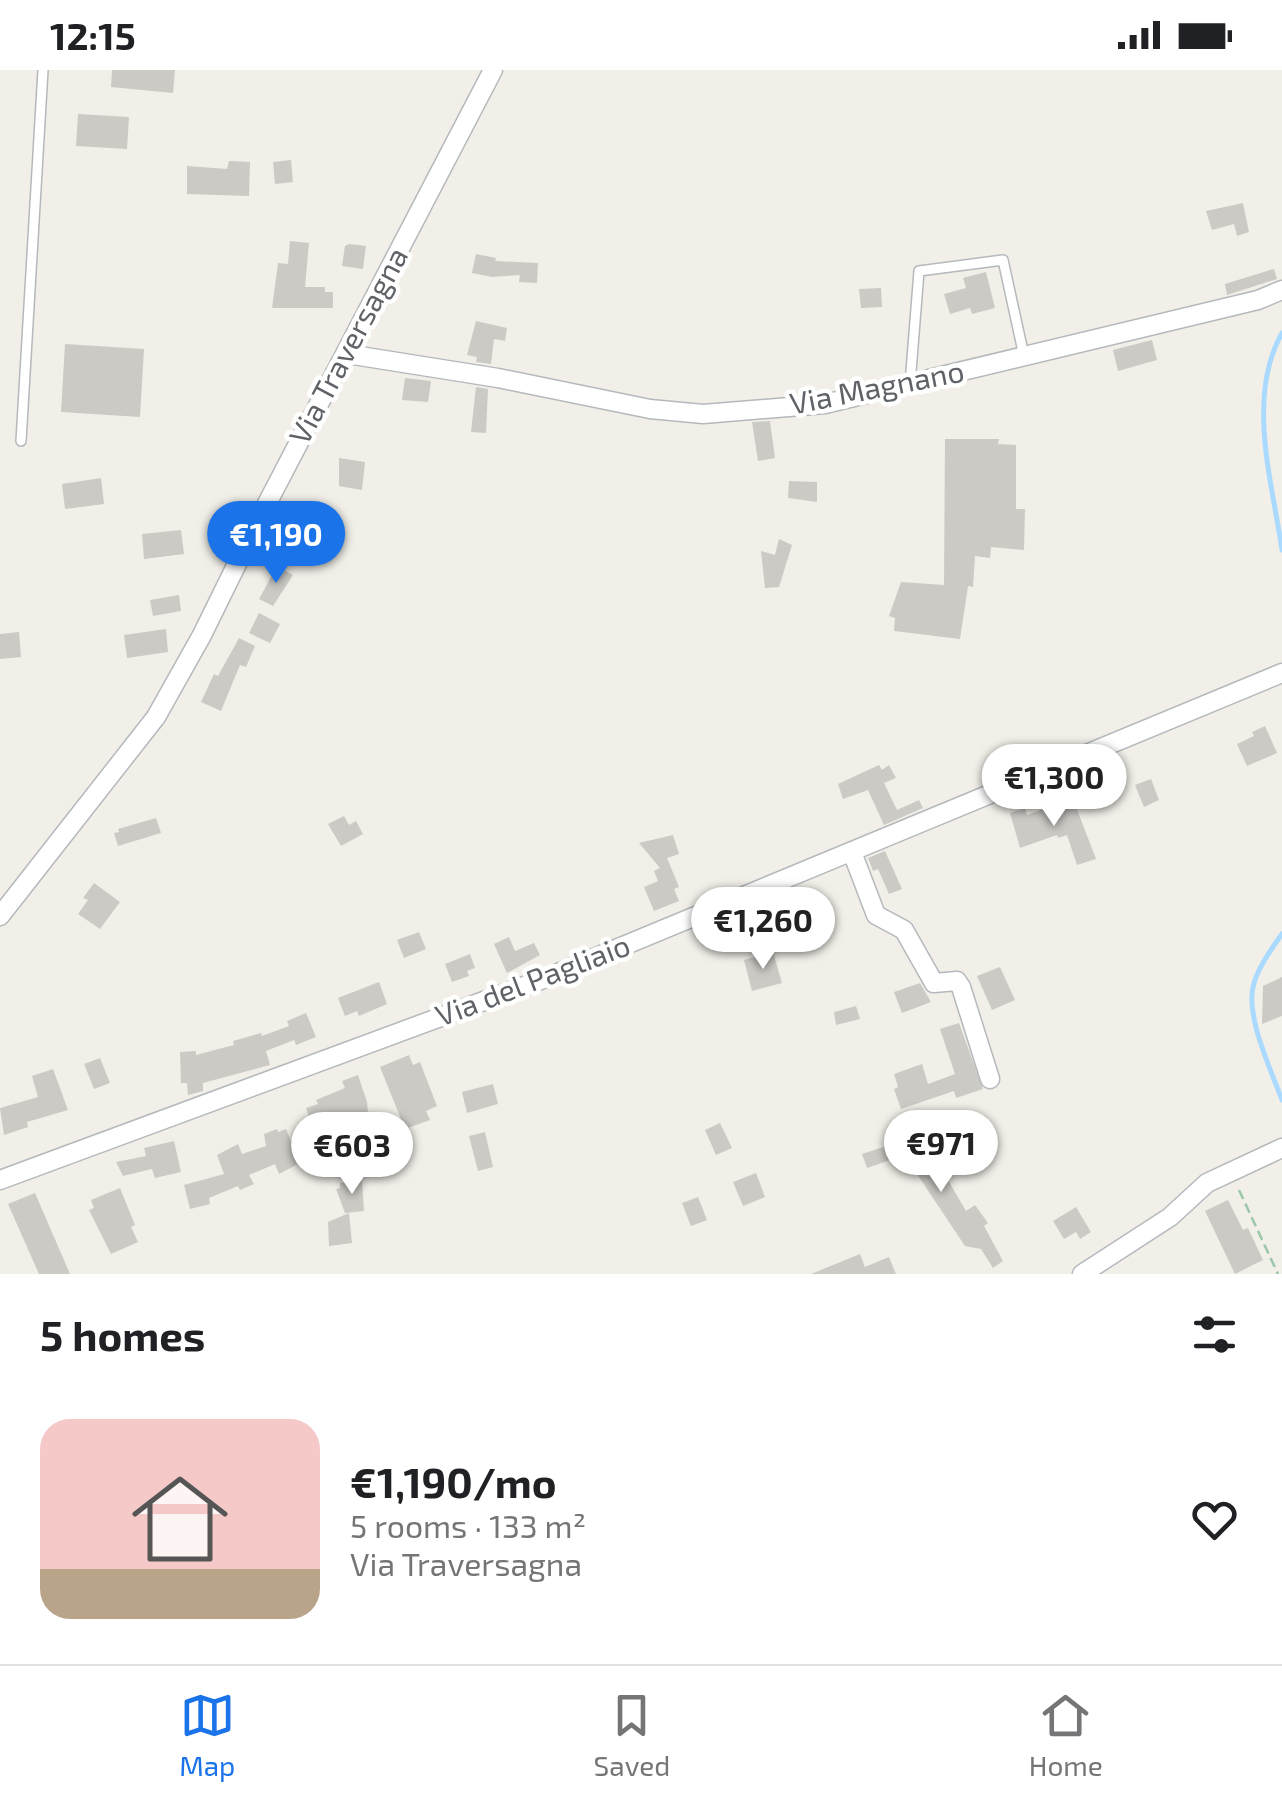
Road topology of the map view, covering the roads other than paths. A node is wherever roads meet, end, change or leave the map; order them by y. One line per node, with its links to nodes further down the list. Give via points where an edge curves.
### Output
1 (42, 70): 7 (lane)
2 (493, 70): 4 (street, Via Traversagna)
3 (1282, 290): 5 (street, Via Magnano)
4 (347, 354): 6 (street, Via Magnano, via 703,414 825,404); 10 (street, Via Traversagna, via 156,717)
5 (1024, 357): 6 (street, Via Magnano); 6 (lane, via 1003,260 918,270)
6 (910, 384)
7 (21, 441)
8 (1282, 673): 9 (street, Via del Pagliaio)
9 (852, 852): 11 (street, via 876,915 904,930 934,984 957,981 961,987); 13 (street, Via del Pagliaio, via 546,978)
10 (0, 916)
11 (990, 1079)
12 (1282, 1148): 14 (street, via 1207,1184 1170,1217)
13 (0, 1180)
14 (1082, 1274)

